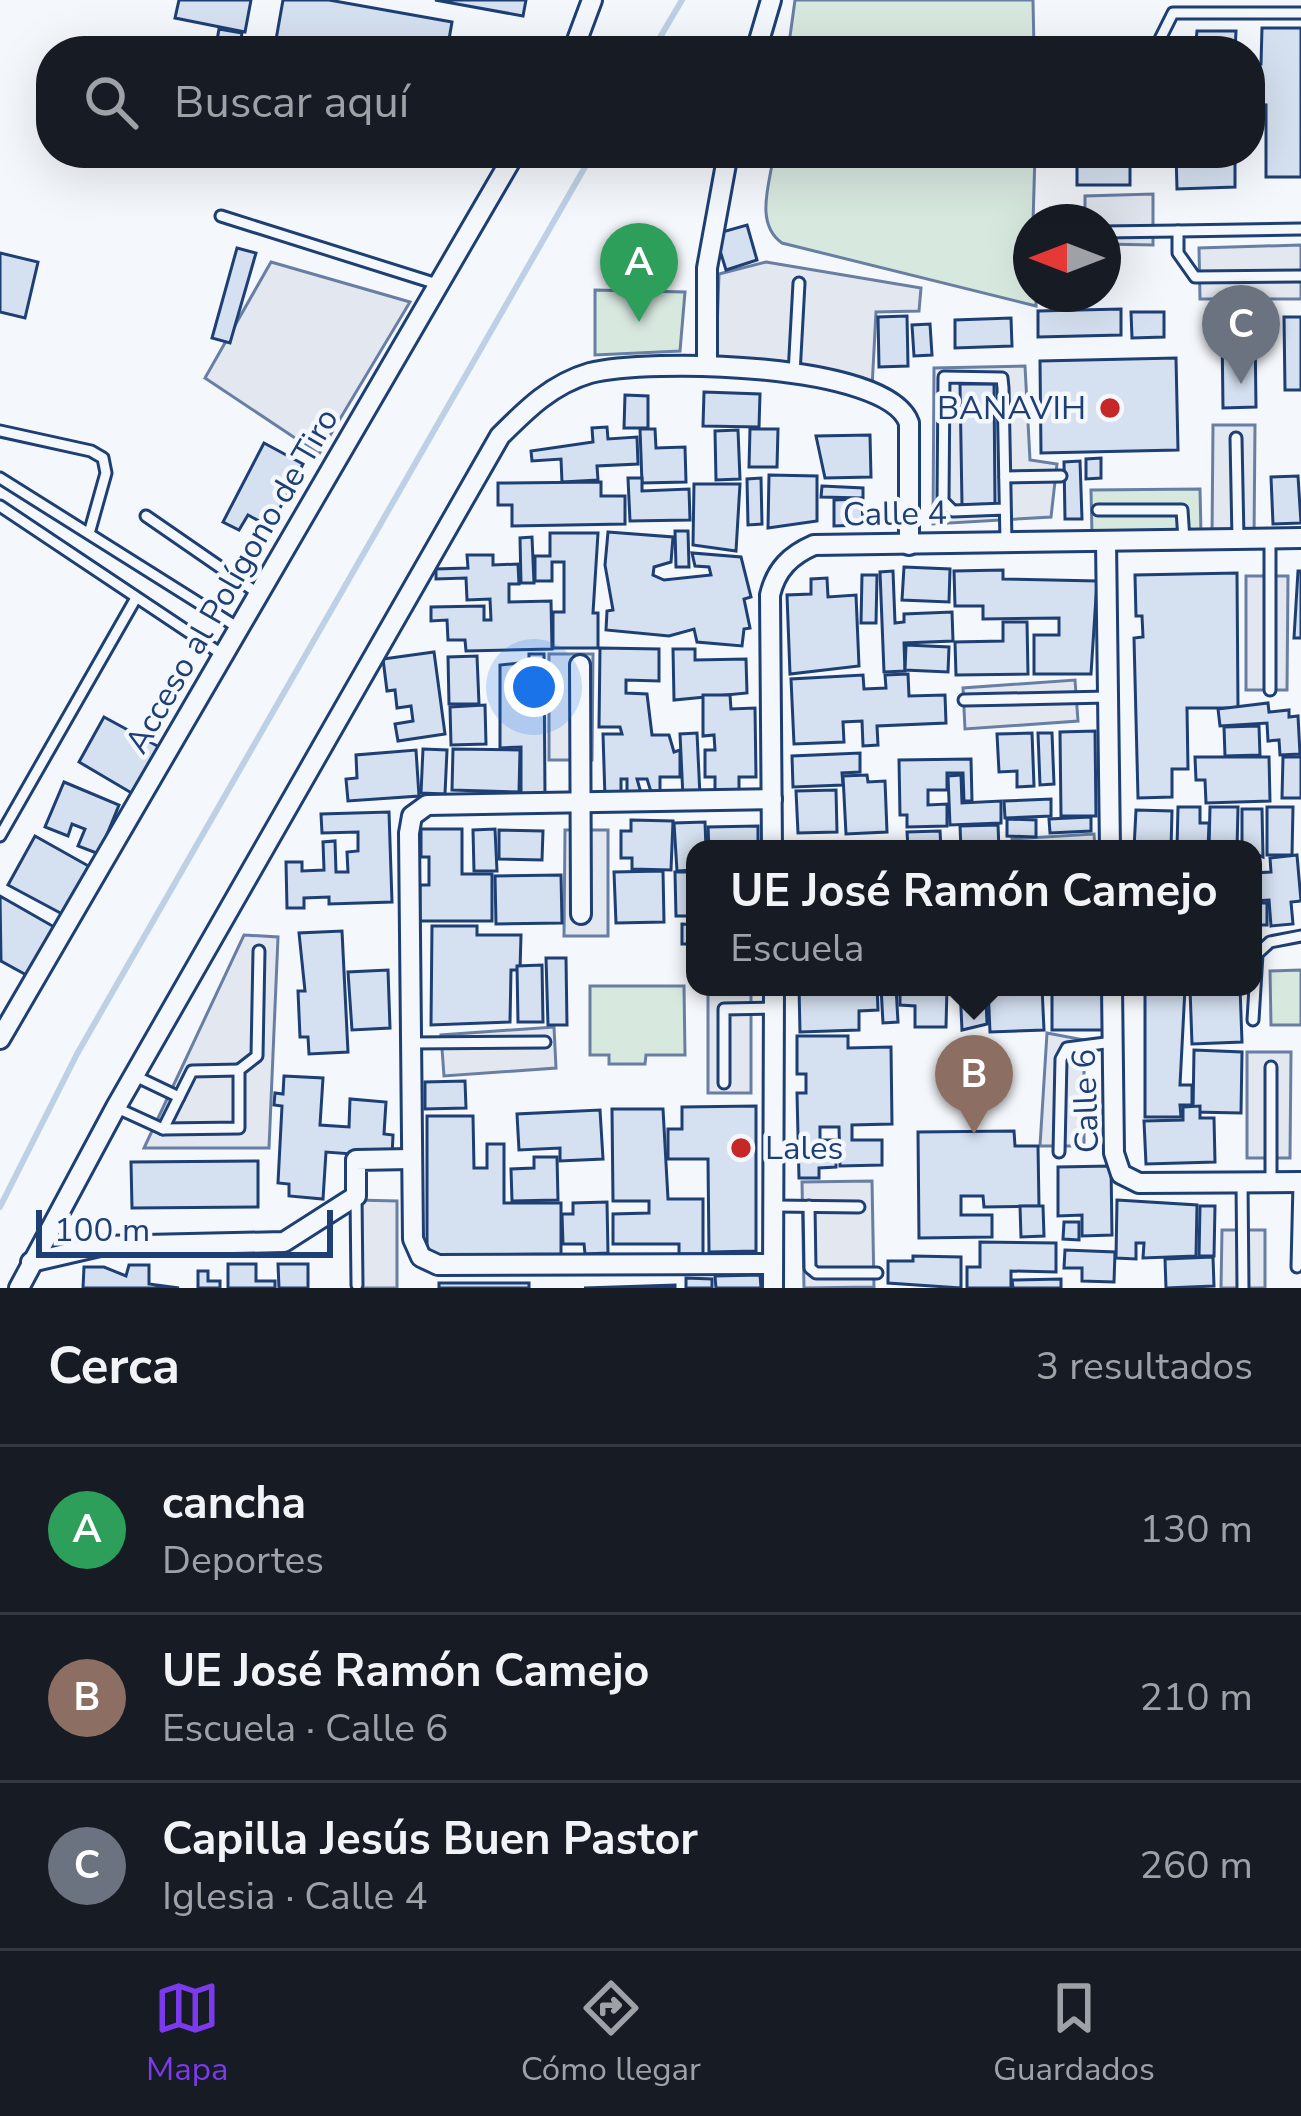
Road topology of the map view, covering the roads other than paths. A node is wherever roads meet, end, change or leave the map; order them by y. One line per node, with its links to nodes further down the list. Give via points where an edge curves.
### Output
1 (592, 0): 4 (street)
2 (771, 0): 5 (street)
3 (1301, 13): 6 (lane, via 1173,13)
4 (578, 36)
5 (760, 36)
6 (1162, 36)
7 (507, 168): 15 (street, Acceso al Polígono de Tiro)
8 (725, 168): 16 (street, via 707,268)
9 (221, 216): 15 (lane)
10 (1301, 229): 11 (lane)
11 (1178, 231): 12 (lane); 13 (lane, via 1178,253 1195,277)
12 (1121, 232)
13 (1301, 276)
14 (800, 283): 17 (lane)
15 (442, 286): 35 (street, Acceso al Polígono de Tiro)
16 (706, 362): 17 (street); 63 (street, via 590,373 540,396 500,436)
17 (794, 374): 34 (street, via 884,396 905,411)
18 (0, 431): 27 (lane, via 103,458)
19 (1236, 438): 29 (lane)
20 (1061, 476): 21 (lane)
21 (1005, 477): 24 (lane); 24 (lane, via 1002,378 944,377 943,501 953,511)
22 (0, 478): 27 (lane)
23 (0, 506): 36 (lane)
24 (1005, 509): 33 (lane)
25 (1098, 510): 31 (lane, via 1182,510)
26 (146, 516): 35 (lane)
27 (90, 530): 37 (lane)
28 (1301, 538): 30 (street, Calle 4)
29 (1238, 539): 30 (street, Calle 4); 31 (street, Calle 4)
30 (1270, 539): 40 (lane)
31 (1184, 540): 32 (street, Calle 4)
32 (1106, 541): 33 (street, Calle 4); 41 (street)
33 (1006, 542): 34 (street, Calle 4)
34 (909, 544): 43 (street, Calle 4, via 814,544 773,579)
35 (259, 594): 37 (street, Acceso al Polígono de Tiro)
36 (136, 598): 38 (lane); 45 (lane)
37 (242, 630): 38 (street, Acceso al Polígono de Tiro)
38 (223, 655): 57 (street, Acceso al Polígono de Tiro)
39 (580, 665): 44 (street)
40 (1270, 690)
41 (1108, 698): 42 (lane); 47 (street)
42 (964, 700)
43 (772, 799): 44 (street); 46 (street, Calle 4)
44 (581, 802): 48 (street); 60 (street, via 427,805 412,816)
45 (0, 836)
46 (772, 840)
47 (1110, 840)
48 (581, 914)
49 (1301, 936): 50 (lane)
50 (1262, 949)
51 (259, 951): 62 (lane, via 257,1056)
52 (774, 996): 55 (street)
53 (1112, 996): 59 (street, Calle 6)
54 (1254, 996): 56 (lane)
55 (775, 1008): 64 (lane, via 724,1009); 74 (street)
56 (1253, 1020)
57 (0, 1039)
58 (545, 1042): 60 (lane)
59 (1113, 1042): 68 (lane, via 1067,1048 1059,1068); 70 (street, Calle 6, via 1121,1174 1139,1183)
60 (411, 1043): 69 (street)
61 (1271, 1067): 71 (lane)
62 (239, 1070): 65 (lane, via 193,1071); 67 (lane, via 239,1128)
63 (134, 1075): 65 (lane); 66 (street)
64 (724, 1083)
65 (179, 1097): 67 (lane)
66 (116, 1107): 67 (lane); 77 (street)
67 (163, 1129)
68 (1059, 1152)
69 (411, 1159): 73 (street, via 356,1160); 78 (street, via 413,1239 421,1257 438,1265)
70 (1242, 1182): 71 (street, Calle 6); 86 (lane)
71 (1271, 1182): 72 (street, Calle 6)
72 (1300, 1182): 80 (lane)
73 (356, 1196): 77 (street, via 284,1242 100,1246); 82 (lane)
74 (774, 1206): 75 (lane); 79 (street)
75 (808, 1206): 76 (lane); 81 (lane, via 816,1274)
76 (859, 1207)
77 (31, 1262): 83 (street)
78 (553, 1264): 79 (street); 84 (street)
79 (773, 1264): 85 (street)
80 (1297, 1267)
81 (877, 1273)
82 (357, 1285)
83 (19, 1288)
84 (554, 1288)
85 (773, 1288)
86 (1243, 1288)

